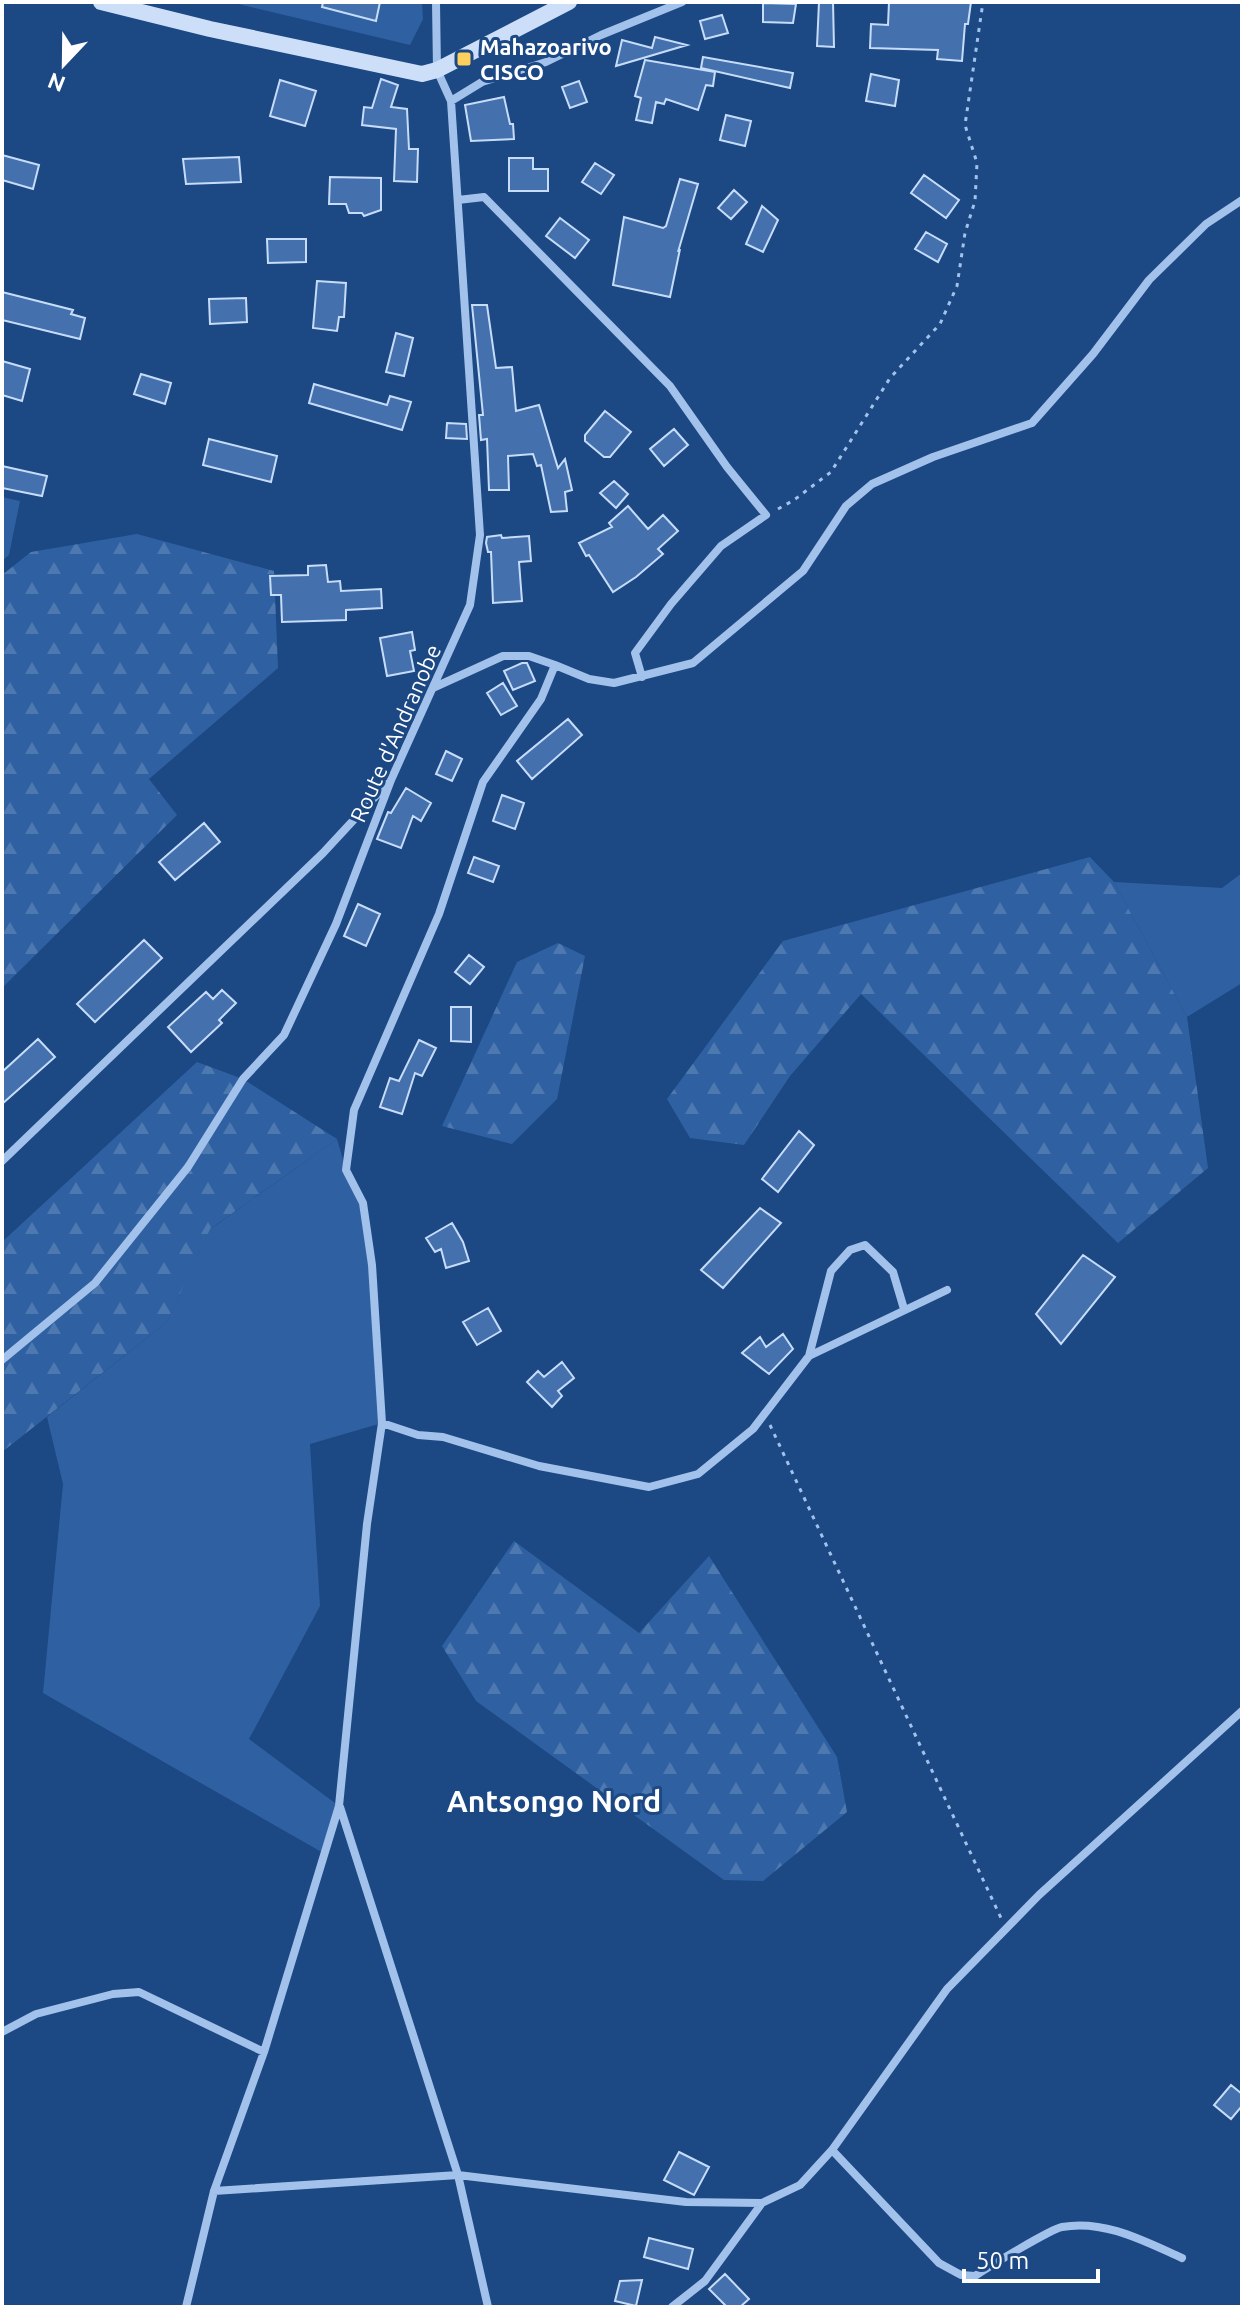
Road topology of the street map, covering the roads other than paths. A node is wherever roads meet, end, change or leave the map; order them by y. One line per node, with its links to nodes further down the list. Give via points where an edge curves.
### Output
1 (101, 2): 5 (main road, via 406,72)
2 (436, 2): 5 (street, Route d'Andranobe)
3 (569, 2): 5 (main road)
4 (682, 2): 6 (street, via 546,62 482,82)
5 (437, 70): 6 (street, Route d'Andranobe)
6 (451, 101): 7 (street, Route d'Andranobe)
7 (458, 200): 10 (street, via 484,197 622,336 670,386 766,515 721,546 671,604 635,653); 11 (street, Route d'Andranobe, via 480,535 470,605)
8 (1242, 200): 10 (street, via 1206,224 1149,280 1032,423 872,484 846,506 803,571 693,663)
9 (555, 665): 10 (street, via 614,683); 11 (street, via 529,656 503,656); 18 (street, via 541,699 483,782 439,914 354,1110 346,1170 363,1203 368,1234)
10 (642, 677)
11 (435, 687): 12 (street, Route d'Andranobe)
12 (391, 780): 13 (street, via 323,853); 17 (street, Route d'Andranobe, via 336,924 284,1035 243,1079 188,1167 95,1283)
13 (2, 1161)
14 (947, 1290): 15 (street)
15 (904, 1309): 16 (street); 16 (street, via 893,1272 865,1245 850,1250 831,1271)
16 (809, 1356): 18 (street, via 753,1429 698,1474 649,1487 539,1466)
17 (2, 1360)
18 (382, 1423): 20 (street)
19 (1242, 1711): 23 (street, via 1039,1895 947,1989)
20 (339, 1806): 22 (street); 24 (street)
21 (2, 2032): 22 (street, via 36,2014 139,1992)
22 (264, 2052): 25 (street)
23 (832, 2150): 26 (street, via 800,2185); 27 (street, via 939,2263 961,2275 975,2276 1060,2227 1126,2234)
24 (458, 2175): 25 (street); 26 (street, via 686,2202); 29 (street)
25 (214, 2191): 28 (street)
26 (762, 2203): 30 (street, via 705,2281)
27 (1182, 2258)
28 (186, 2307)
29 (488, 2307)
30 (672, 2307)

